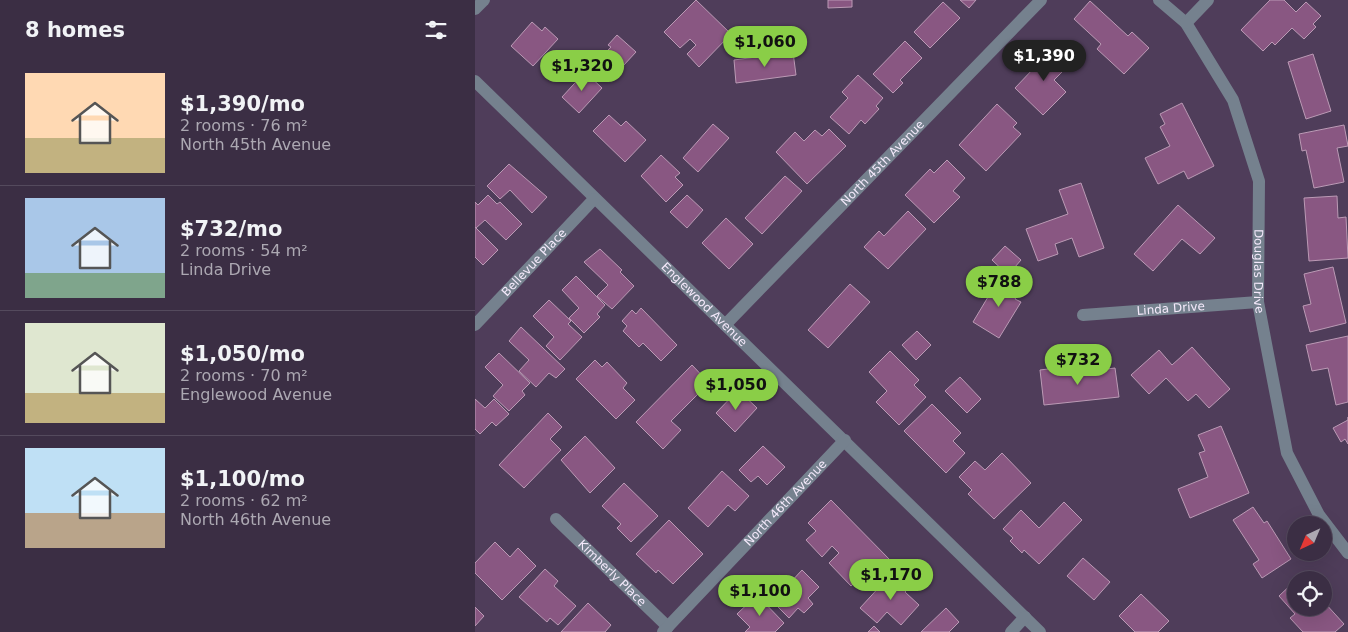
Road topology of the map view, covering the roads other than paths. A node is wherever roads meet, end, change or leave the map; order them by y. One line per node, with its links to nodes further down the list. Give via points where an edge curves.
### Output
1 (484, 0): 5 (street)
2 (1041, 0): 11 (street, North 45th Avenue)
3 (1159, 0): 6 (street, Douglas Drive)
4 (1209, 0): 6 (street)
5 (475, 9)
6 (1186, 23): 9 (street, Douglas Drive, via 1233,100 1259,181)
7 (475, 81): 8 (street, Englewood Avenue)
8 (594, 199): 11 (street, Englewood Avenue); 12 (street, Bellevue Place)
9 (1258, 302): 10 (street, Linda Drive); 15 (street, Douglas Drive, via 1287,453 1319,515)
10 (1083, 315)
11 (725, 325): 13 (street, Englewood Avenue)
12 (475, 326)
13 (845, 440): 16 (street, Englewood Avenue); 17 (street, North 46th Avenue)
14 (556, 518): 17 (street, Kimberly Place)
15 (1348, 553)
16 (1025, 617): 18 (street); 19 (street, Englewood Avenue)
17 (665, 629)
18 (1011, 632)
19 (1040, 632)

